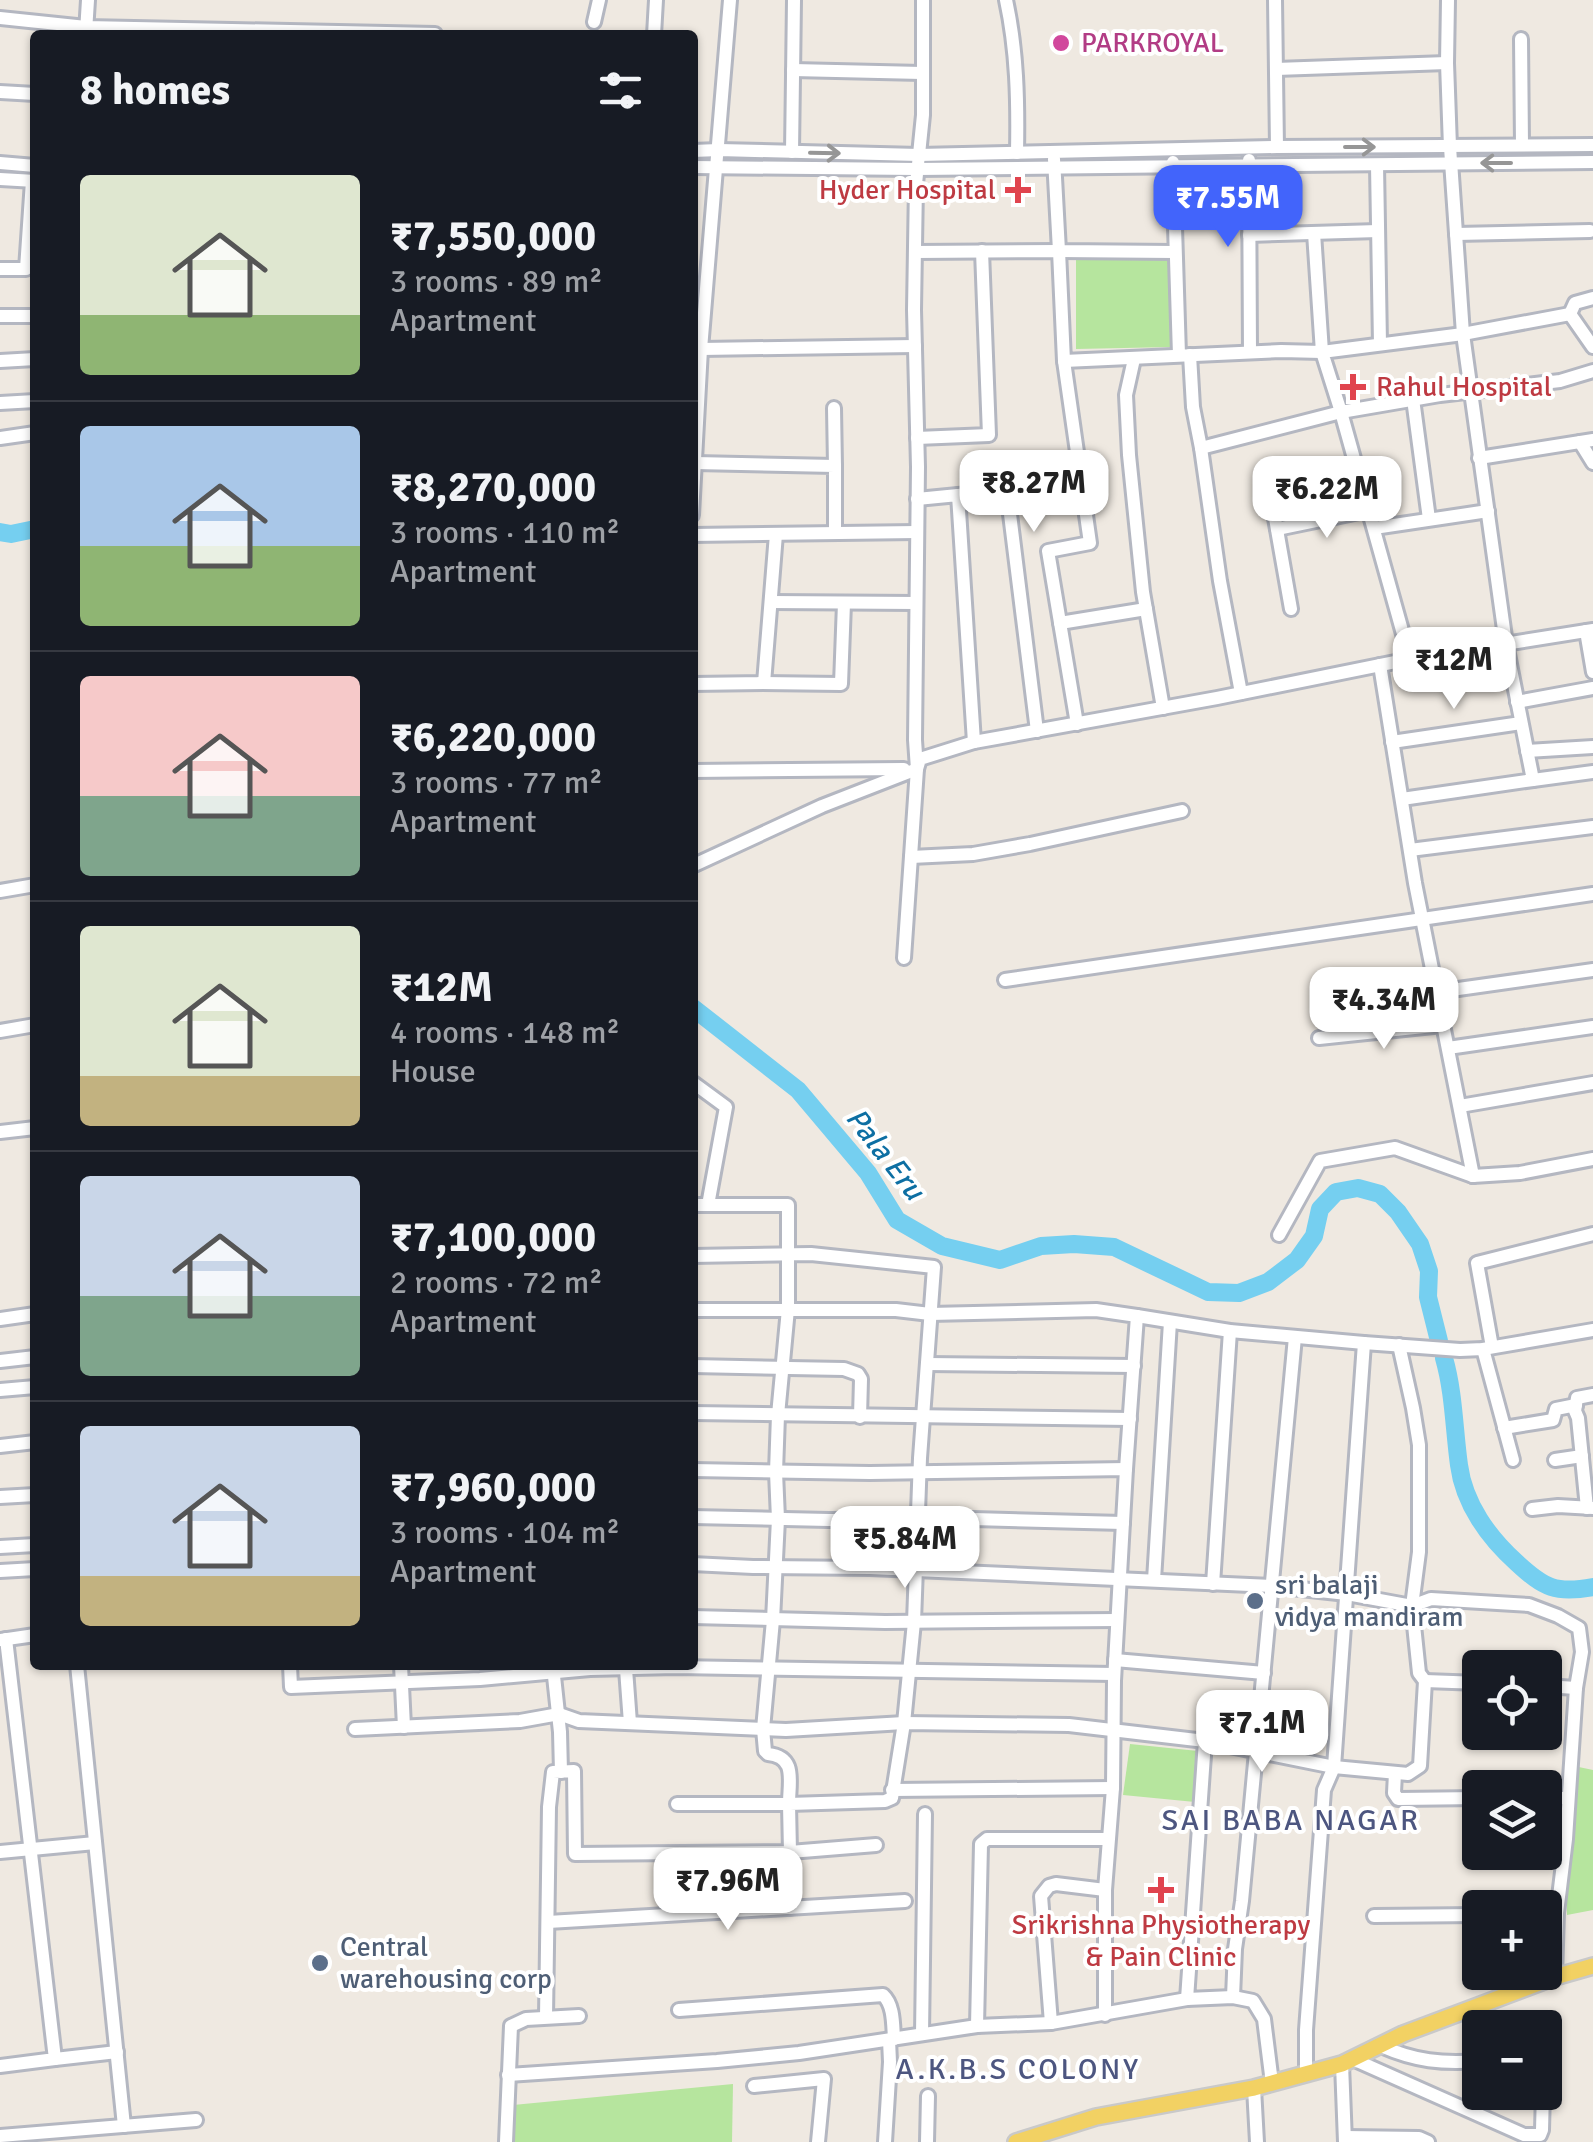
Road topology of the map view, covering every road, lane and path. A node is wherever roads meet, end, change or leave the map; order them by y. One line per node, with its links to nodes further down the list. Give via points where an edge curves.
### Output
1 (88, 0): 13 (street)
2 (599, 0): 11 (street)
3 (656, 0): 14 (street)
4 (730, 0): 28 (street)
5 (794, 0): 18 (street)
6 (923, 0): 19 (street)
7 (1006, 0): 31 (street, via 1018,83)
8 (1275, 0): 17 (street)
9 (1448, 0): 16 (street)
10 (0, 18): 12 (street)
11 (594, 22)
12 (79, 30)
13 (86, 30)
14 (654, 30)
15 (1521, 38): 22 (street)
16 (1447, 62): 17 (street); 24 (street)
17 (1276, 69): 25 (street)
18 (793, 70): 19 (street); 30 (street)
19 (922, 73): 33 (street)
20 (0, 92): 21 (street)
21 (30, 94)
22 (1522, 145): 23 (street); 24 (street)
23 (1593, 145)
24 (1450, 146): 25 (street, one-way to 24); 36 (street)
25 (1277, 147): 26 (street)
26 (1249, 148): 27 (street); 38 (street)
27 (1172, 149): 32 (street); 41 (street)
28 (719, 150): 29 (street); 30 (street); 40 (street)
29 (698, 151)
30 (792, 152): 33 (street, one-way to 33)
31 (1017, 153): 32 (street); 33 (street)
32 (1054, 159): 33 (street); 41 (street); 52 (street)
33 (918, 162): 40 (street); 53 (street)
34 (1593, 162): 36 (street, one-way to 36)
35 (0, 163): 39 (street)
36 (1451, 163): 37 (street); 49 (street)
37 (1377, 164): 38 (street); 46 (street)
38 (1249, 165): 41 (street); 50 (street)
39 (30, 166)
40 (718, 166): 42 (street); 64 (street)
41 (1173, 166): 54 (street)
42 (698, 167)
43 (0, 179): 44 (street)
44 (30, 181)
45 (30, 226): 55 (street, via 26,270)
46 (1378, 231): 48 (street); 61 (street)
47 (1590, 231): 49 (street)
48 (1314, 233): 50 (street); 66 (street)
49 (1456, 234): 60 (street)
50 (1249, 235): 65 (street)
51 (982, 251): 52 (street); 53 (street); 82 (street, via 989,434)
52 (1059, 251): 54 (street); 71 (street)
53 (915, 252): 62 (street)
54 (1176, 252): 67 (street)
55 (0, 269)
56 (1593, 298): 57 (street, via 1574,303)
57 (1570, 314): 60 (street); 63 (street)
58 (0, 316): 59 (street)
59 (30, 316)
60 (1463, 334): 61 (street); 73 (street)
61 (1380, 344): 66 (street)
62 (915, 346): 64 (street); 82 (street)
63 (1593, 347)
64 (702, 349): 79 (street)
65 (1250, 352): 66 (street); 67 (street)
66 (1322, 352): 78 (street)
67 (1184, 355): 68 (street); 84 (street)
68 (1134, 358): 71 (street); 104 (street, via 1126,395)
69 (0, 360): 70 (street)
70 (30, 360)
71 (1064, 361): 106 (street, via 1090,543 1048,550)
72 (1593, 371): 73 (street)
73 (1470, 391): 74 (street); 85 (street)
74 (1413, 399): 78 (street); 94 (street)
75 (30, 401): 76 (street)
76 (0, 403)
77 (834, 408): 88 (street)
78 (1342, 412): 84 (street); 92 (street)
79 (698, 414)
80 (30, 434): 81 (street)
81 (0, 438)
82 (917, 438): 90 (street)
83 (1587, 441): 85 (street); 87 (street)
84 (1202, 448): 115 (street)
85 (1479, 458): 93 (street)
86 (698, 463): 88 (street)
87 (1593, 463)
88 (835, 466): 98 (street)
89 (958, 495): 90 (street); 120 (street, via 1007,490); 121 (street)
90 (917, 498): 97 (street)
91 (1273, 507): 96 (street)
92 (1369, 510): 95 (street); 96 (street)
93 (1488, 511): 94 (street); 108 (street)
94 (1429, 519): 95 (street)
95 (1374, 528): 109 (street)
96 (1277, 529): 105 (street)
97 (917, 532): 98 (street); 103 (street)
98 (835, 533): 99 (street)
99 (776, 534): 100 (street); 101 (street)
100 (698, 535)
101 (770, 602): 102 (street); 112 (street, via 764,683)
102 (844, 602): 103 (street); 112 (street, via 841,684)
103 (916, 603): 125 (street)
104 (1146, 609): 106 (street); 117 (street)
105 (1291, 609)
106 (1060, 623): 119 (street)
107 (1590, 630): 108 (street); 111 (street)
108 (1506, 644): 109 (street); 116 (street)
109 (1410, 659): 110 (street)
110 (1380, 665): 115 (street); 122 (street)
111 (1593, 672)
112 (757, 683): 113 (street)
113 (698, 684)
114 (1593, 688): 116 (street)
115 (1242, 693): 117 (street)
116 (1516, 702): 118 (street)
117 (1164, 708): 119 (street)
118 (1521, 723): 122 (street); 124 (street)
119 (1077, 724): 120 (street)
120 (1037, 731): 121 (street)
121 (974, 742): 125 (street, via 920,759)
122 (1392, 742): 129 (street)
123 (1593, 747): 124 (street)
124 (1527, 752): 128 (street)
125 (917, 769): 126 (street); 133 (street); 134 (street)
126 (698, 771)
127 (1593, 772): 128 (street)
128 (1533, 780): 129 (street)
129 (1402, 799): 132 (street)
130 (1182, 811): 133 (street, via 1011,848)
131 (1593, 827): 132 (street)
132 (1410, 850): 138 (street)
133 (911, 857): 139 (street)
134 (698, 863)
135 (30, 886): 136 (street)
136 (0, 891)
137 (1593, 894): 138 (street)
138 (1423, 920): 141 (street); 142 (street)
139 (904, 958)
140 (1593, 970): 142 (street)
141 (1005, 980)
142 (1437, 992): 143 (street)
143 (1443, 1024): 147 (street); 148 (street)
144 (30, 1026): 146 (street)
145 (1593, 1027): 148 (street)
146 (0, 1031)
147 (1319, 1038)
148 (1448, 1048): 151 (street)
149 (1593, 1083): 151 (street)
150 (698, 1086): 157 (street, via 726,1107)
151 (1460, 1106): 155 (street)
152 (30, 1129): 153 (street)
153 (0, 1132)
154 (1593, 1159): 155 (street)
155 (1473, 1176): 158 (street, via 1396,1148 1320,1161)
156 (698, 1205): 157 (street)
157 (708, 1205): 160 (street, via 788,1205)
158 (1279, 1234)
159 (1593, 1234): 174 (street, via 1476,1263)
160 (786, 1254): 161 (street); 163 (street); 164 (street, via 934,1267)
161 (698, 1256)
162 (698, 1310): 163 (street)
163 (788, 1310): 164 (street); 180 (street)
164 (930, 1314): 166 (street, via 1096,1310); 177 (street)
165 (30, 1315): 167 (street)
166 (1136, 1316): 168 (street); 179 (street)
167 (0, 1320)
168 (1170, 1322): 170 (street); 216 (street)
169 (1593, 1330): 174 (street)
170 (1230, 1331): 171 (street); 217 (street)
171 (1295, 1337): 172 (street); 218 (street)
172 (1364, 1342): 173 (street); 219 (street)
173 (1399, 1345): 174 (street); 220 (street, via 1419,1445)
174 (1488, 1348): 190 (street)
175 (30, 1358): 176 (street)
176 (0, 1361)
177 (926, 1364): 179 (street); 187 (street)
178 (698, 1366): 180 (street)
179 (1134, 1366): 189 (street)
180 (781, 1368): 186 (street); 188 (street, via 858,1374)
181 (30, 1388): 182 (street)
182 (0, 1390)
183 (1593, 1396): 184 (street, via 1577,1398)
184 (1576, 1404): 190 (street, via 1556,1409 1553,1420); 193 (street)
185 (698, 1413): 186 (street)
186 (778, 1415): 188 (street); 198 (street)
187 (923, 1416): 188 (street); 189 (street); 199 (street)
188 (860, 1417)
189 (1130, 1419): 197 (street)
190 (1504, 1428): 194 (street)
191 (30, 1443): 192 (street)
192 (0, 1446)
193 (1582, 1456): 195 (street); 202 (street)
194 (1513, 1460)
195 (1554, 1460)
196 (698, 1470): 198 (street)
197 (1126, 1470): 199 (street); 207 (street)
198 (776, 1472): 199 (street); 205 (street)
199 (920, 1472): 206 (street)
200 (30, 1495): 201 (street)
201 (0, 1497)
202 (1590, 1508): 203 (street)
203 (1532, 1509)
204 (698, 1517): 205 (street)
205 (778, 1519): 206 (street); 211 (street)
206 (919, 1520): 207 (street); 214 (street)
207 (1123, 1522): 215 (street)
208 (30, 1545): 209 (street)
209 (0, 1547)
210 (698, 1564): 211 (street)
211 (774, 1568): 214 (street); 222 (street)
212 (30, 1569): 213 (street)
213 (0, 1570)
214 (916, 1570): 215 (street); 224 (street)
215 (1120, 1579): 216 (street); 223 (street)
216 (1154, 1580): 217 (street)
217 (1214, 1584): 218 (street)
218 (1273, 1586): 219 (street); 237 (street)
219 (1347, 1594): 220 (street); 251 (street)
220 (1412, 1606): 238 (street, via 1431,1599 1529,1605 1558,1616 1579,1628); 239 (street)
221 (698, 1617): 222 (street)
222 (773, 1620): 224 (street); 235 (street)
223 (1117, 1620): 224 (street); 227 (street)
224 (914, 1622): 236 (street)
225 (30, 1636): 226 (street)
226 (3, 1639): 265 (street)
227 (1114, 1667): 236 (street); 237 (street); 248 (street)
228 (698, 1669): 235 (street)
229 (79, 1670): 263 (street)
230 (290, 1670): 241 (street, via 292,1687)
231 (402, 1670): 241 (street)
232 (542, 1670): 241 (street)
233 (553, 1670): 242 (street)
234 (633, 1670): 243 (street)
235 (767, 1670): 236 (street); 247 (street)
236 (910, 1670): 244 (street)
237 (1264, 1674): 250 (street)
238 (1582, 1680): 258 (street)
239 (1425, 1681): 240 (street); 253 (street, via 1420,1766)
240 (1462, 1682)
241 (402, 1683): 245 (street)
242 (559, 1714): 243 (street); 245 (street); 252 (street)
243 (630, 1723): 247 (street)
244 (904, 1724): 247 (street); 248 (street); 255 (street)
245 (404, 1727): 246 (street)
246 (355, 1729)
247 (763, 1730): 260 (street, via 765,1750 783,1756 789,1768)
248 (1113, 1730): 249 (street); 254 (street)
249 (1205, 1741): 250 (street); 279 (street)
250 (1256, 1752): 251 (street); 278 (street)
251 (1334, 1767): 253 (street); 294 (street, via 1324,1790)
252 (561, 1772): 267 (street, via 574,1772 575,1854); 274 (street, via 553,1772 549,1807)
253 (1395, 1772): 256 (street, via 1398,1799)
254 (1112, 1788): 255 (street); 262 (street)
255 (892, 1790): 260 (street, via 884,1801)
256 (1462, 1798)
257 (1562, 1798): 258 (street)
258 (1568, 1798): 269 (street)
259 (677, 1804): 260 (street)
260 (789, 1804): 267 (street)
261 (925, 1814): 286 (street)
262 (1107, 1839): 268 (street); 285 (street, via 981,1844)
263 (96, 1843): 265 (street); 289 (street)
264 (876, 1845): 267 (street)
265 (30, 1849): 266 (street); 290 (street)
266 (0, 1852)
267 (790, 1852): 271 (street)
268 (1105, 1890): 281 (street); 284 (street, via 1056,1884 1042,1896)
269 (1555, 1890)
270 (905, 1900): 271 (street)
271 (790, 1908): 274 (street)
272 (1462, 1915): 273 (street)
273 (1374, 1916)
274 (548, 1922): 283 (street)
275 (1593, 1966): 276 (main road)
276 (1562, 1975)
277 (1520, 1990): 288 (main road)
278 (1233, 1997): 279 (street); 296 (street, via 1260,2009)
279 (1187, 1999): 281 (street)
280 (679, 2010): 287 (street, via 884,1995)
281 (1105, 2014): 284 (street)
282 (579, 2016): 283 (street)
283 (546, 2018): 295 (street, via 511,2026)
284 (1051, 2022): 285 (street)
285 (978, 2026): 286 (street)
286 (922, 2034): 287 (street)
287 (892, 2039): 295 (street, via 717,2061); 311 (street)
288 (1380, 2046): 291 (street, via 1408,2058); 292 (main road)
289 (116, 2052): 290 (street); 304 (street)
290 (55, 2059): 293 (street)
291 (1462, 2061)
292 (1348, 2062): 294 (main road); 300 (street); 307 (street)
293 (0, 2066)
294 (1306, 2074): 296 (main road)
295 (508, 2075): 309 (street)
296 (1272, 2083): 298 (main road)
297 (754, 2086): 310 (street, via 824,2079)
298 (1254, 2088): 306 (main road, via 1096,2117); 314 (street)
299 (928, 2096): 312 (street)
300 (1462, 2110)
301 (1462, 2110): 302 (street, via 1524,2136 1540,2135)
302 (1543, 2110)
303 (196, 2120): 304 (street)
304 (124, 2126): 305 (street)
305 (0, 2136)
306 (1051, 2136): 313 (main road)
307 (1345, 2140): 308 (street)
308 (1410, 2140): 315 (street)
309 (506, 2142)
310 (818, 2142)
311 (885, 2142)
312 (927, 2142)
313 (1016, 2142)
314 (1257, 2142)
315 (1428, 2142)

